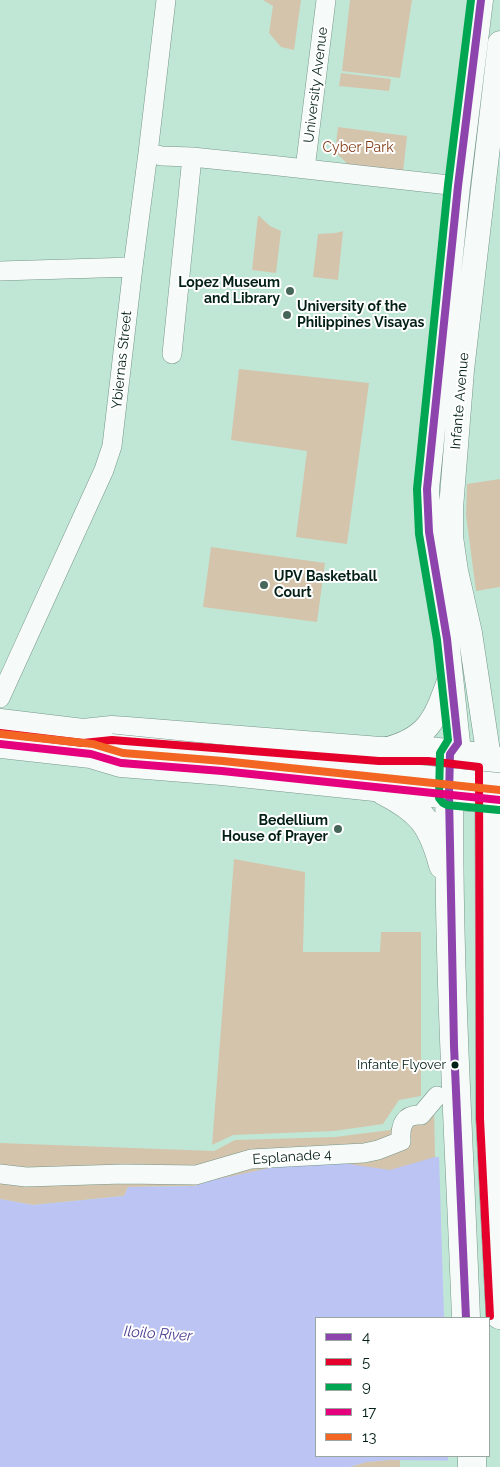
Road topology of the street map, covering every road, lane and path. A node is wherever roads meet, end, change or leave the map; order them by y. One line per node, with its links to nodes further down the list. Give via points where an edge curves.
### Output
1 (166, 0): 5 (street, Ybiernas Street)
2 (326, 0): 7 (street, University Avenue)
3 (481, 0): 8 (main road, Infante Avenue)
4 (500, 43): 13 (main road, Infante Avenue, via 462,370 451,508 456,571)
5 (148, 153): 6 (street); 9 (street, Ybiernas Street)
6 (192, 157): 7 (street); 11 (street)
7 (305, 169): 8 (street)
8 (458, 186): 12 (main road, Infante Avenue, via 427,489 429,532)
9 (133, 267): 10 (street); 14 (street, Ybiernas Street, via 112,446)
10 (0, 271)
11 (172, 354)
12 (452, 674): 19 (main road, via 431,725 408,742); 20 (main road, Infante Avenue, via 458,743)
13 (478, 680): 16 (main road); 21 (main road, Infante Avenue)
14 (0, 698)
15 (0, 722): 18 (highway)
16 (500, 724)
17 (0, 744): 18 (highway)
18 (95, 744): 19 (highway, via 112,730); 22 (highway, via 121,763); 23 (main road, bridge)
19 (380, 751): 20 (highway)
20 (450, 754): 21 (highway); 24 (highway)
21 (494, 758): 23 (highway)
22 (376, 787): 24 (highway); 27 (highway, via 405,802 426,822 439,850)
23 (496, 794): 24 (highway); 26 (highway)
24 (449, 795): 27 (highway)
25 (500, 854): 26 (highway)
26 (489, 892): 29 (highway)
27 (450, 893): 28 (highway)
28 (456, 1073): 29 (highway); 33 (highway)
29 (491, 1073): 32 (highway, via 490,1119)
30 (437, 1096): 31 (street, Esplanade 4, via 421,1115 413,1114 408,1118 402,1129 401,1141 371,1152 251,1159 196,1175 26,1177)
31 (0, 1174)
32 (500, 1315)
33 (466, 1317)

